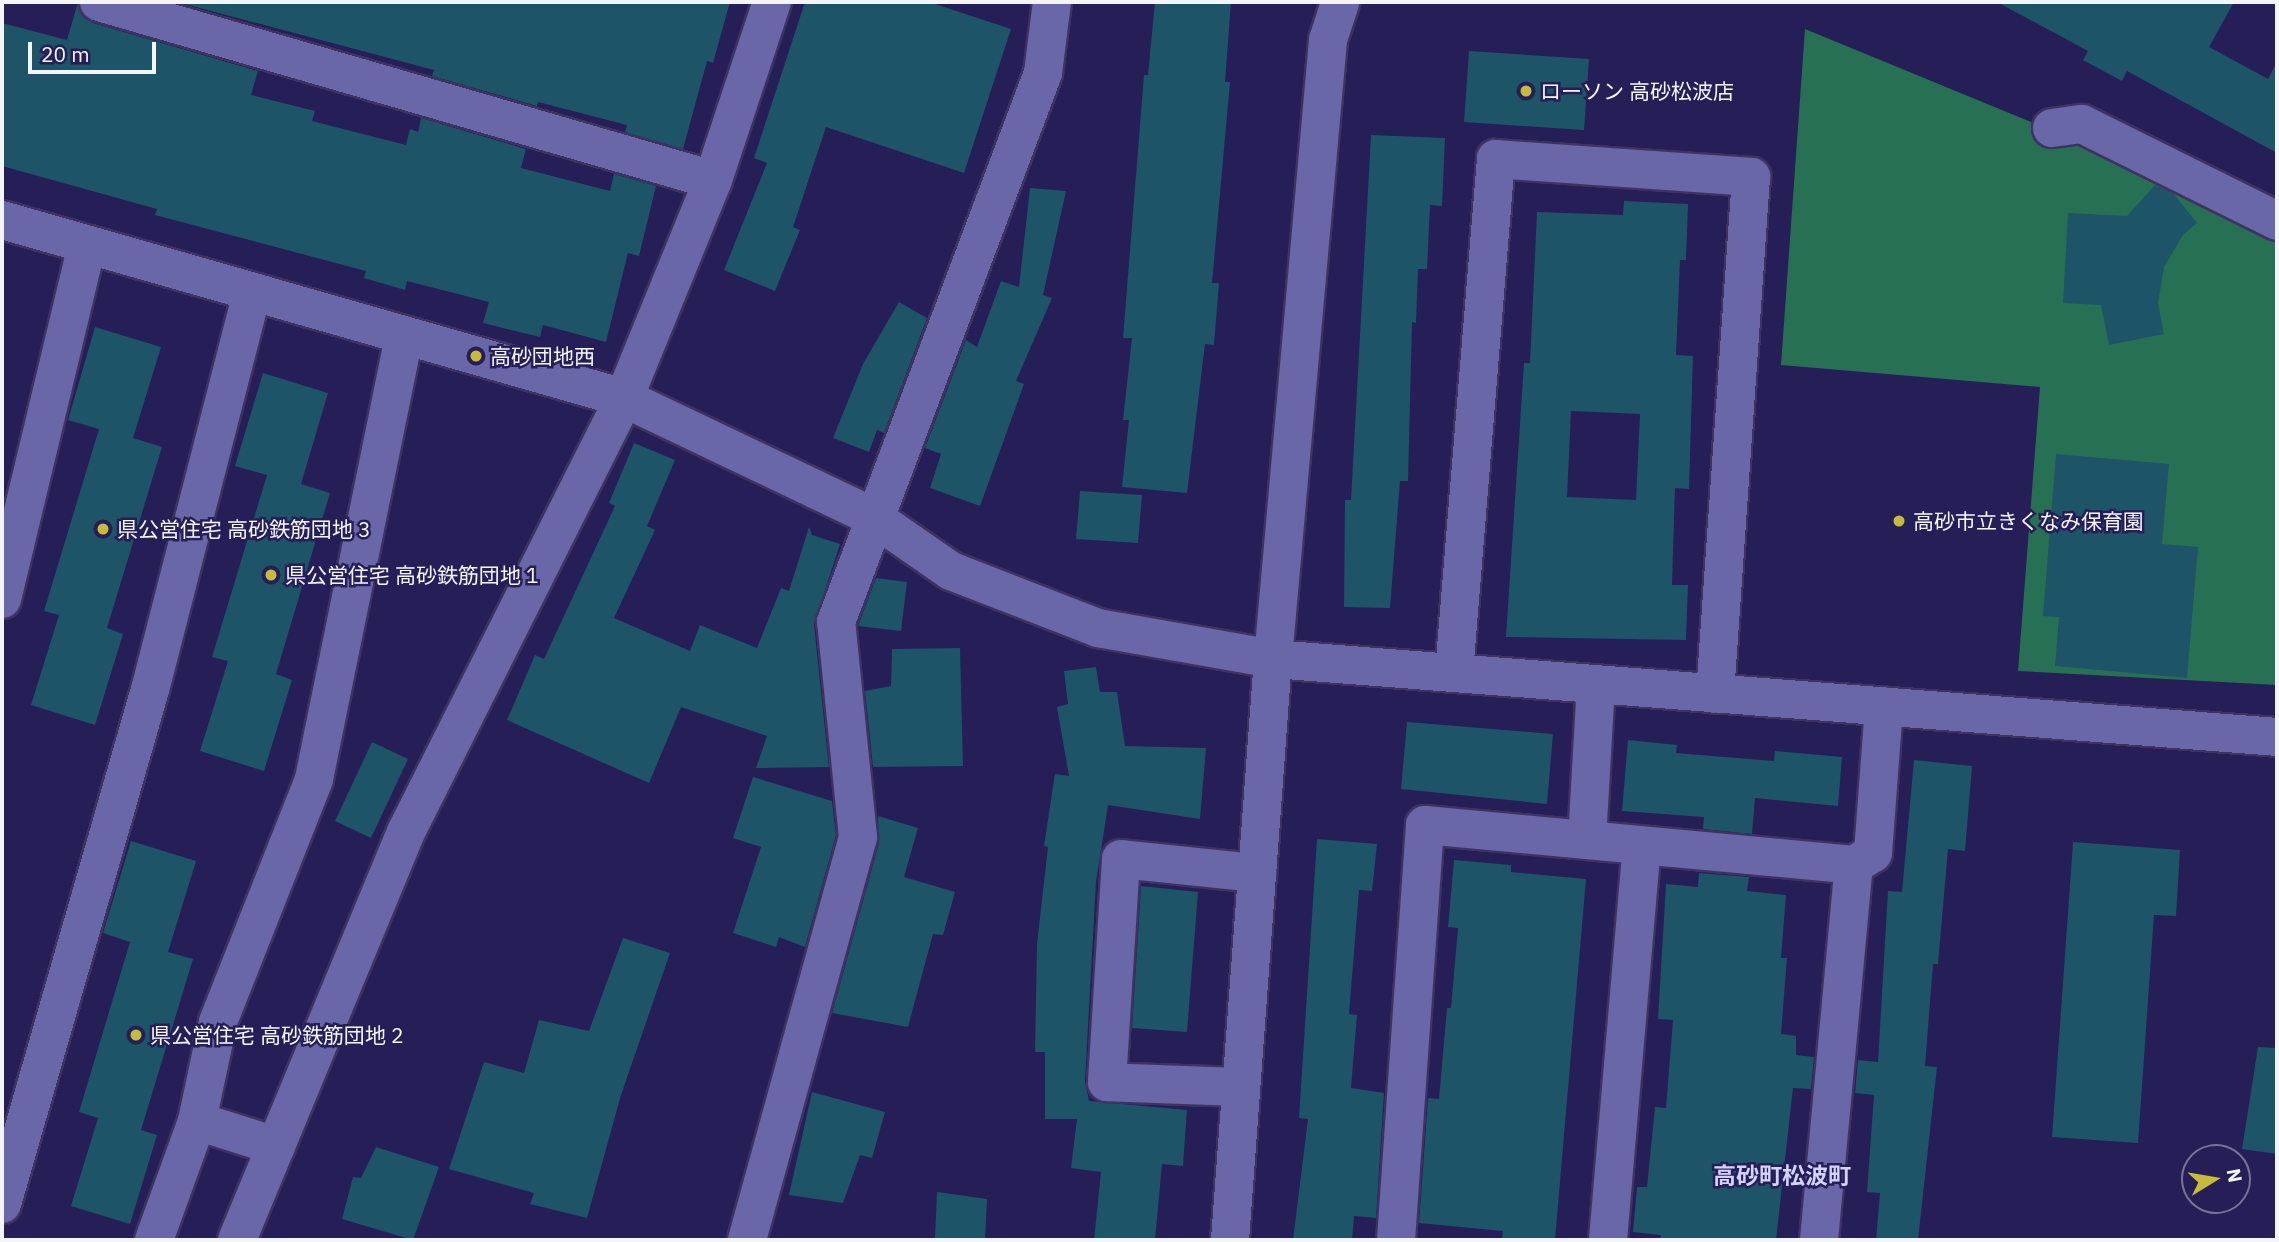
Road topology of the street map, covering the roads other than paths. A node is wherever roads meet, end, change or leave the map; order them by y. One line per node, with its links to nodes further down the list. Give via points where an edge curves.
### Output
1 (99, 2): 6 (street)
2 (772, 2): 6 (street)
3 (1052, 2): 13 (street, via 1044,73)
4 (1340, 2): 15 (street, via 1328,40)
5 (2052, 128): 8 (street, via 2082,124)
6 (713, 180): 12 (street)
7 (2, 220): 9 (street)
8 (2277, 221)
9 (87, 245): 10 (street); 14 (street)
10 (252, 292): 11 (street); 28 (street, via 151,685)
11 (404, 335): 12 (street); 26 (street, via 314,779 218,1022)
12 (624, 398): 13 (street); 27 (street, via 406,832)
13 (873, 517): 15 (street, via 951,571 1098,628); 31 (street, via 836,622 858,837)
14 (2, 599)
15 (1273, 659): 16 (street); 24 (street)
16 (1454, 673): 17 (street); 18 (street, via 1496,159 1751,177)
17 (1596, 684): 18 (street); 21 (street)
18 (1716, 694): 19 (street)
19 (1884, 706): 20 (street); 23 (street, via 1872,853)
20 (2277, 737)
21 (1587, 840): 22 (street); 33 (street, via 1425,825)
22 (1642, 845): 23 (street); 34 (street)
23 (1854, 865): 35 (street)
24 (1257, 873): 25 (street); 25 (street, via 1121,859 1107,1082)
25 (1241, 1087): 32 (street)
26 (197, 1121): 27 (street); 29 (street)
27 (276, 1146): 30 (street)
28 (2, 1204)
29 (154, 1240)
30 (237, 1240)
31 (747, 1240)
32 (1230, 1240)
33 (1396, 1240)
34 (1608, 1240)
35 (1819, 1240)

